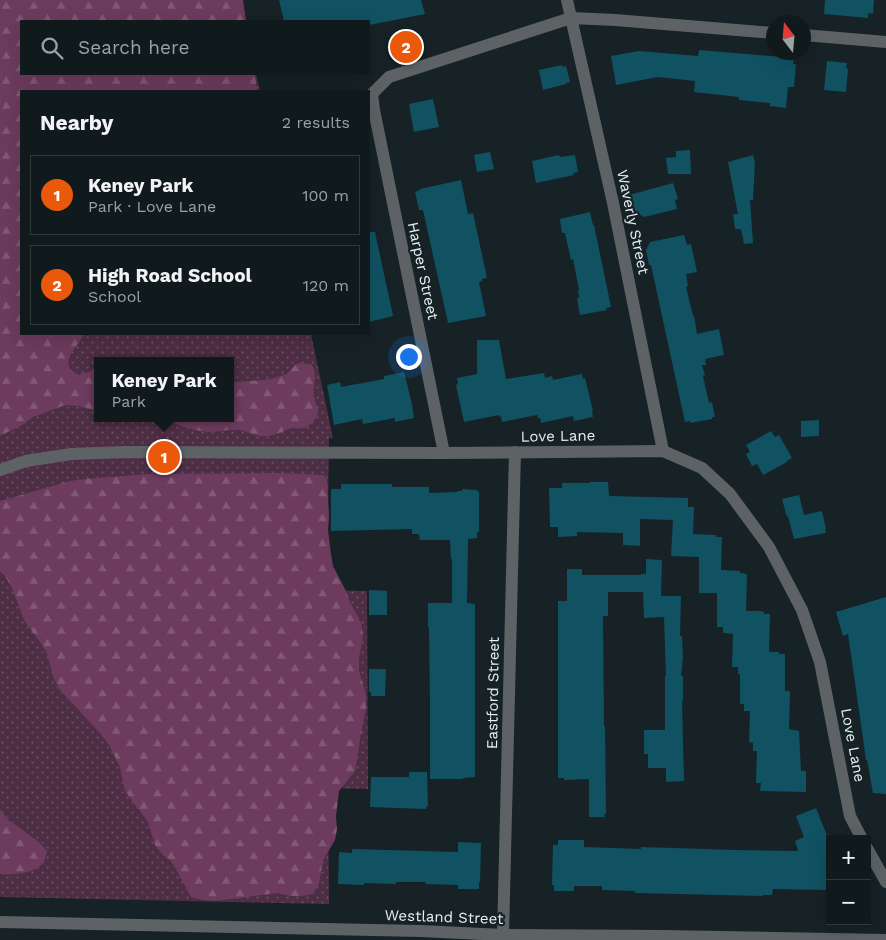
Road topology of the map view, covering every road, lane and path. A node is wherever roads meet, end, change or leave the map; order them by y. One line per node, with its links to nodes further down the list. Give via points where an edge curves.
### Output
1 (567, 0): 2 (street, Waverly Street)
2 (570, 18): 3 (street); 6 (street, Waverly Street, via 613,203); 8 (street, Harper Street, via 389,77 372,94)
3 (766, 32)
4 (811, 36): 5 (street)
5 (886, 42)
6 (664, 451): 7 (street, Love Lane); 10 (street, Love Lane, via 702,468 730,494 769,547 802,610 820,662 850,816)
7 (515, 452): 8 (street, Love Lane); 15 (street, Eastford Street)
8 (444, 453): 9 (street, Love Lane, via 71,454 26,461)
9 (0, 470)
10 (860, 835)
11 (871, 855): 12 (street)
12 (886, 882)
13 (0, 922): 14 (street, Westland Street)
14 (421, 936): 15 (street, Westland Street)
15 (503, 936): 16 (street, Westland Street)
16 (663, 938): 17 (street, Westland Street)
17 (886, 940)

